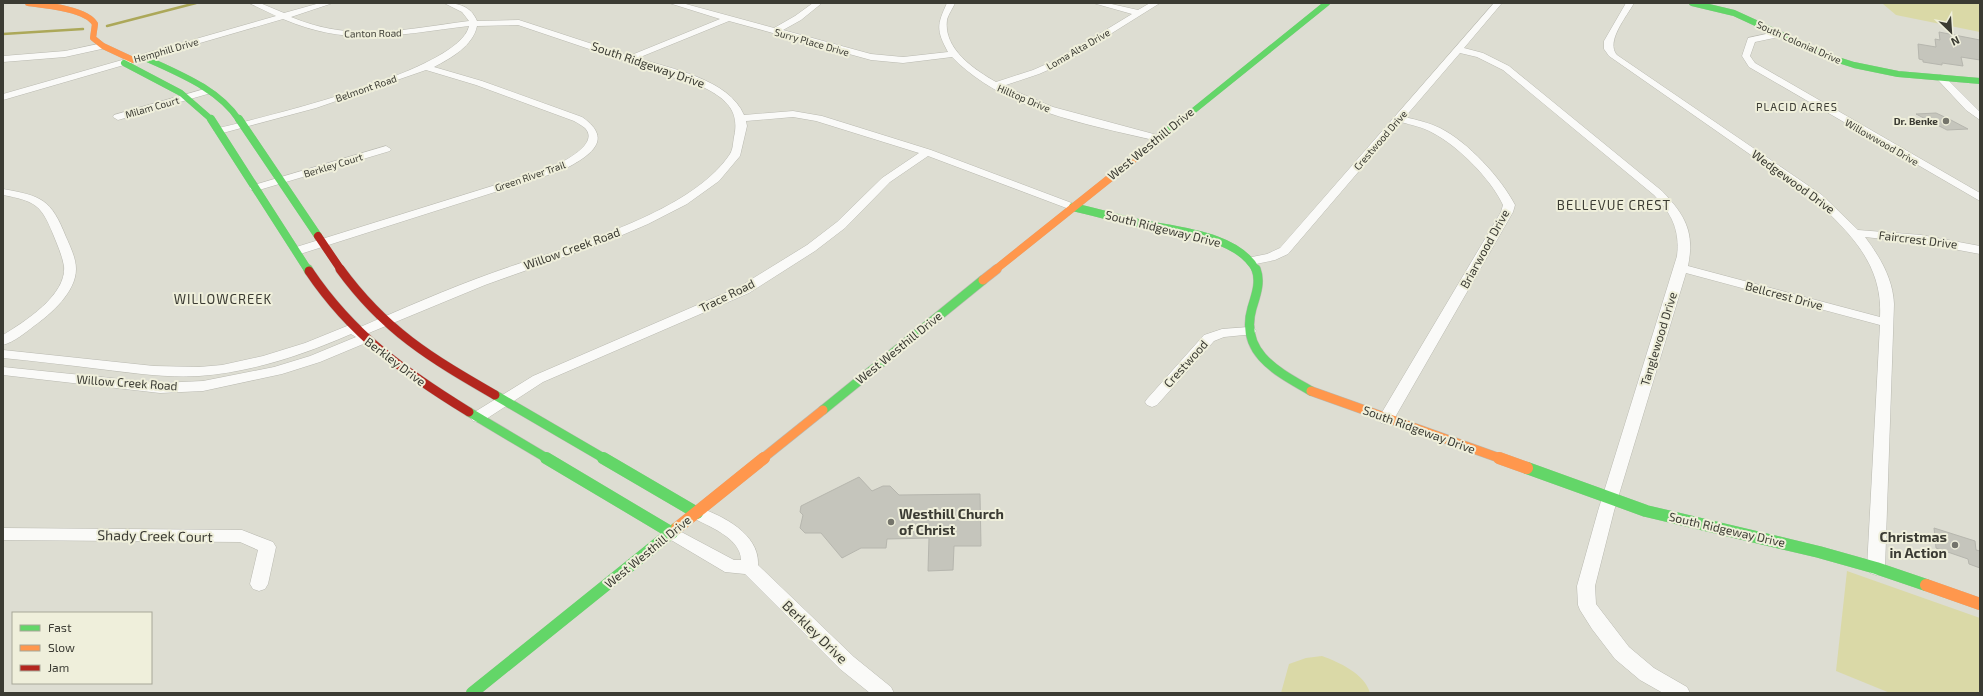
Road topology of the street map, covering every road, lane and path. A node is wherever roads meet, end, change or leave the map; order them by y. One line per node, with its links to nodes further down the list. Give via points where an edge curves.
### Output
1 (28, 3): 20 (street, via 92,19 95,24 93,38)
2 (253, 3): 15 (street, Canton Road)
3 (329, 3): 15 (street, Hemphill Drive)
4 (448, 3): 17 (street, via 465,10 471,16)
5 (676, 3): 16 (street, Surry Place Drive)
6 (818, 3): 18 (street)
7 (950, 3): 22 (street, Hilltop Drive, via 942,26 947,45)
8 (1097, 3): 14 (street)
9 (1156, 3): 14 (street, Loma Alta Drive)
10 (1327, 3): 40 (street, West Westhill Drive)
11 (1498, 3): 21 (street, Crestwood Drive)
12 (1630, 3): 48 (street, Wedgewood Drive, via 1608,41 1608,48 1614,57 1804,187 1832,209)
13 (1692, 3): 19 (street, South Colonial Drive, via 1734,13)
14 (1139, 14): 30 (street, Loma Alta Drive, via 1048,67)
15 (284, 16): 17 (street, Canton Road, via 316,29 350,35 383,35); 23 (street, Hemphill Drive)
16 (729, 18): 18 (street, Surry Place Drive); 24 (street)
17 (474, 25): 24 (street, South Ridgeway Drive, via 519,23); 27 (street, Belmont Road, via 472,33 451,54)
18 (775, 31): 22 (street, Surry Place Drive, via 872,57 903,60)
19 (1780, 34): 28 (street, South Colonial Drive, via 1854,66 1887,73); 46 (street, Willowwood Drive, via 1751,40 1746,56 1752,65)
20 (103, 46): 25 (street, via 65,54); 26 (street, Berkley Drive)
21 (1459, 50): 37 (street, Crestwood Drive); 53 (street, Tanglewood Drive, via 1480,55 1506,68 1658,194 1669,205 1682,228 1686,243)
22 (954, 54): 30 (street, Hilltop Drive)
23 (144, 57): 26 (street, Hemphill Drive); 31 (street, Berkley Drive, via 193,80)
24 (631, 58): 36 (street, South Ridgeway Drive, via 714,88 730,101)
25 (3, 59)
26 (128, 61): 32 (street, Hemphill Drive); 33 (street, Berkley Drive)
27 (425, 67): 38 (street, Belmont Road, via 309,107); 49 (street, Green River Trail, via 479,83 578,120 590,128 593,141 583,155 557,169)
28 (1941, 78): 29 (street, South Colonial Drive); 35 (street)
29 (1980, 81)
30 (995, 85): 40 (street, Hilltop Drive, via 1052,110)
31 (208, 91): 33 (street, Milam Court); 38 (street, Berkley Drive, via 232,110)
32 (3, 97)
33 (187, 97): 34 (street, Milam Court); 39 (street, Berkley Drive, via 200,107)
34 (118, 116)
35 (1980, 117)
36 (741, 118): 42 (street, South Ridgeway Drive, via 776,114 808,116); 54 (street, Willow Creek Road, via 742,138 730,163 705,187 666,211 595,242 499,275)
37 (1398, 118): 52 (street, Crestwood Drive, via 1284,251); 64 (street, Briarwood Drive, via 1438,131 1456,144 1500,187 1509,205 1508,212)
38 (242, 125): 39 (street, Belmont Road); 43 (street, Berkley Drive)
39 (219, 131): 44 (street, Berkley Drive)
40 (1157, 138): 47 (street, West Westhill Drive)
41 (386, 149): 43 (street, Berkley Court)
42 (927, 152): 47 (street, South Ridgeway Drive); 61 (street, Trace Road, via 886,180 841,224 811,248 744,290 574,362)
43 (280, 181): 44 (street, Berkley Court); 49 (street, Berkley Drive)
44 (255, 188): 51 (street, Berkley Drive)
45 (3, 192): 58 (street, via 26,196 50,211 70,266 61,293 26,326)
46 (1980, 198)
47 (1073, 207): 52 (street, South Ridgeway Drive, via 1208,239 1234,249); 66 (street, West Westhill Drive)
48 (1855, 233): 50 (street, Faircrest Drive, via 1921,239); 55 (street, Wedgewood Drive, via 1867,249 1882,278 1887,297)
49 (323, 243): 51 (street, Green River Trail); 54 (street, Berkley Drive, via 352,286)
50 (1980, 250)
51 (297, 251): 57 (street, Berkley Drive, via 336,310)
52 (1251, 261): 56 (street, South Ridgeway Drive, via 1258,271 1260,281 1248,324)
53 (1681, 268): 55 (street, Bellcrest Drive); 65 (street, Tanglewood Drive)
54 (385, 322): 57 (street, Willow Creek Road); 61 (street, Berkley Drive, via 423,352)
55 (1887, 323): 70 (street, Wedgewood Drive)
56 (1249, 331): 62 (street, Crestwood, via 1222,333 1209,338); 64 (street, South Ridgeway Drive, via 1260,353 1292,380 1312,391)
57 (358, 334): 59 (street, Willow Creek Road, via 309,346 268,360 205,371 160,371); 60 (street, Willow Creek Road, via 315,358 277,371 203,386 160,388); 63 (street, Berkley Drive, via 396,366)
58 (3, 341)
59 (3, 354)
60 (3, 372)
61 (503, 400): 63 (street, Trace Road); 66 (street, Berkley Drive)
62 (1152, 402)
63 (478, 416): 67 (street, Berkley Drive)
64 (1386, 419): 65 (street, South Ridgeway Drive)
65 (1610, 499): 70 (street, South Ridgeway Drive, via 1646,511); 75 (street, Tanglewood Drive, via 1587,580 1588,605 1599,624 1622,653 1647,674)
66 (697, 513): 67 (street, West Westhill Drive); 69 (street, Berkley Drive, via 730,531 740,541 749,554)
67 (672, 533): 69 (street, Berkley Drive, via 731,567); 73 (street, West Westhill Drive)
68 (3, 534): 71 (street, Shady Creek Court, via 203,538 242,536 267,547)
69 (749, 567): 74 (street, Berkley Drive, via 847,663)
70 (1876, 568): 72 (street, South Ridgeway Drive)
71 (259, 584)
72 (1980, 604)
73 (472, 693)
74 (884, 693)
75 (1680, 693)

